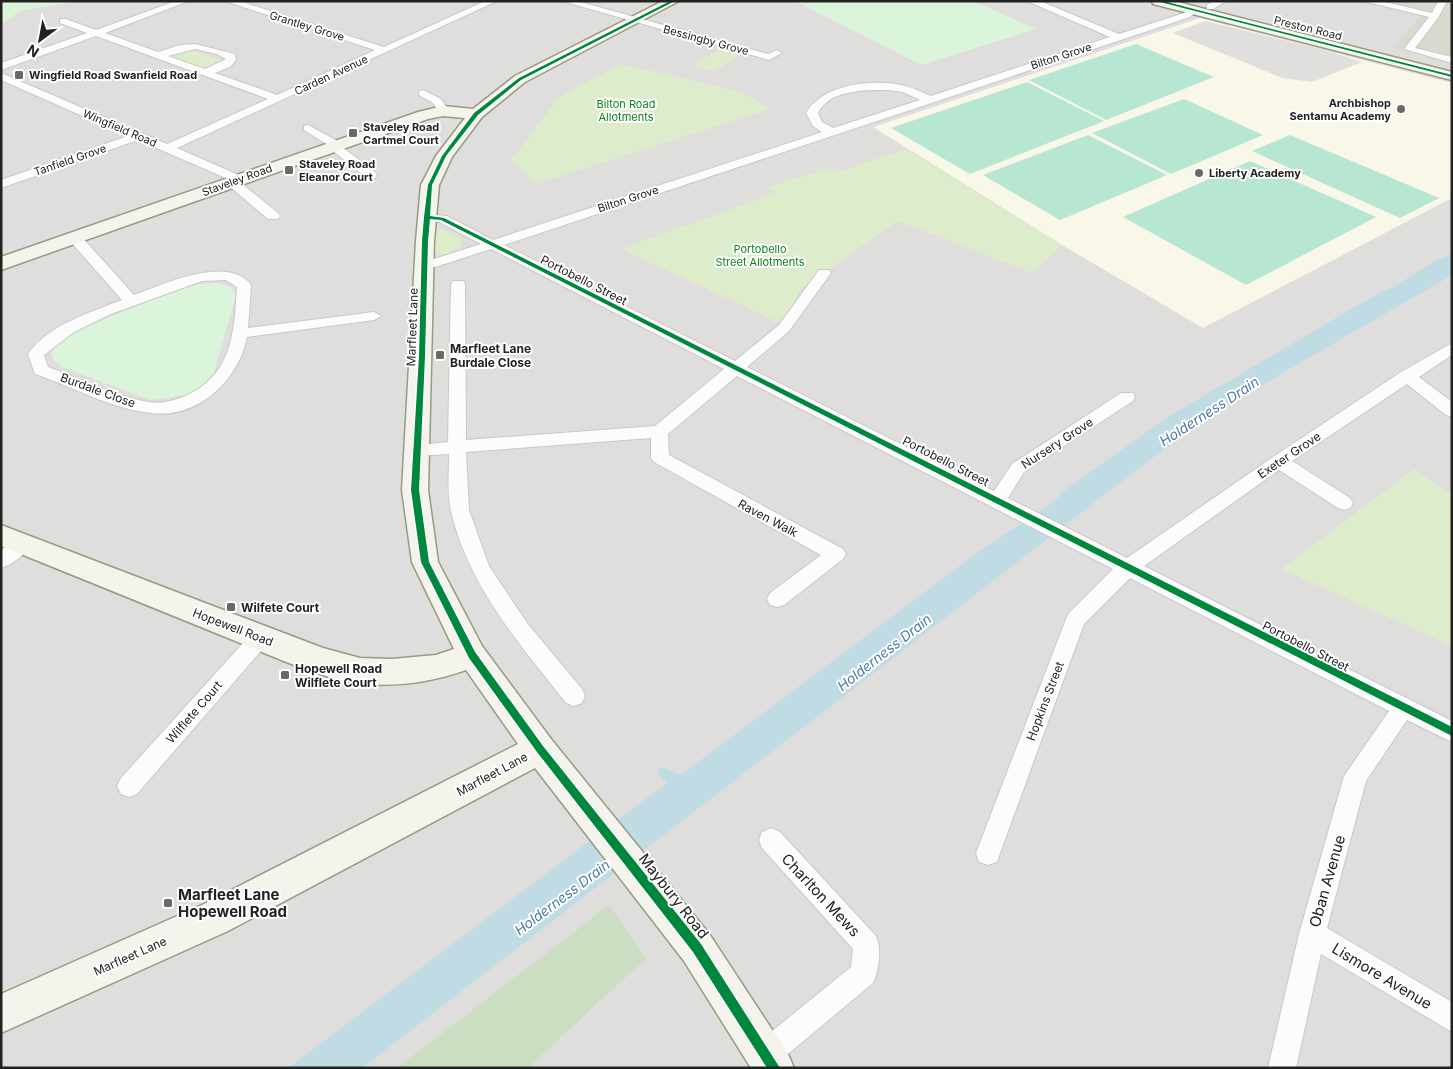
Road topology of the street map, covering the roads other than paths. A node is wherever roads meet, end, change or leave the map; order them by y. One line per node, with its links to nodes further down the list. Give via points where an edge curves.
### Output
1 (185, 1): 17 (street)
2 (229, 1): 19 (street, Grantley Grove)
3 (465, 1): 12 (street)
4 (493, 1): 12 (street, Carden Avenue)
5 (566, 1): 16 (street)
6 (673, 1): 16 (street, Marfleet Lane)
7 (1031, 1): 18 (street)
8 (1158, 1): 13 (street, Preston Road)
9 (1367, 1): 14 (street)
10 (1444, 1): 14 (street)
11 (1216, 4): 13 (street, Preston Road); 24 (street, Preston Road)
12 (483, 6): 19 (street, Carden Avenue)
13 (1192, 6): 18 (street, Bilton Grove); 27 (street, Preston Road)
14 (1436, 16): 22 (street, via 1409,49)
15 (63, 20): 17 (street)
16 (635, 20): 20 (street, Bessingby Grove, via 769,57); 32 (street, Marfleet Lane, via 520,79)
17 (95, 34): 21 (street); 23 (street)
18 (1118, 38): 30 (street, Bilton Grove)
19 (384, 50): 29 (street, Carden Avenue)
20 (776, 52)
21 (160, 55): 25 (street); 25 (street, via 177,48 200,46 231,56 226,65)
22 (1452, 60)
23 (1, 67)
24 (1452, 68)
25 (207, 72): 29 (street)
26 (1, 76): 35 (street, Wingfield Road)
27 (1452, 76)
28 (423, 92): 31 (street, via 437,101)
29 (278, 99): 37 (street, Carden Avenue)
30 (928, 99): 34 (street, Bilton Grove); 34 (street, via 912,91 889,86 836,94 816,105 812,113 818,124)
31 (443, 111): 32 (street, Staveley Road); 36 (street, Staveley Road, via 424,114)
32 (476, 114): 42 (street, Marfleet Lane, via 444,156 430,185)
33 (308, 128): 36 (street)
34 (831, 132): 44 (street, Bilton Grove)
35 (138, 136): 37 (street, Wingfield Road); 40 (street, Tanfield Grove)
36 (335, 146): 38 (street); 39 (street, Staveley Road)
37 (168, 148): 39 (street, Wingfield Road)
38 (371, 175)
39 (236, 181): 41 (street, Wingfield Road); 43 (street, Staveley Road)
40 (1, 184)
41 (274, 216)
42 (427, 218): 44 (street, Portobello Street, via 442,219); 45 (street, Marfleet Lane)
43 (75, 238): 46 (street, Staveley Road); 49 (street)
44 (491, 245): 45 (street, Bilton Grove, via 435,263); 51 (street, Portobello Street)
45 (425, 263): 61 (street, Marfleet Lane)
46 (1, 264)
47 (824, 272): 55 (street, via 784,328)
48 (458, 284): 60 (street)
49 (130, 301): 53 (street, Burdale Close, via 200,277 229,276 244,285); 53 (street, Burdale Close, via 67,328 49,340 36,354 41,370 147,408 169,408 195,400 218,385 228,371)
50 (374, 316): 53 (street)
51 (637, 320): 52 (street); 55 (street, Portobello Street)
52 (623, 330)
53 (242, 333)
54 (1452, 348): 56 (street, Exeter Grove)
55 (736, 368): 59 (street); 63 (street, Portobello Street)
56 (1408, 376): 58 (street); 62 (street, Exeter Grove)
57 (1127, 397): 63 (street, Nursery Grove, via 1018,468)
58 (1452, 412)
59 (660, 432): 60 (street); 67 (street, Raven Walk, via 660,458 836,554)
60 (456, 445): 61 (street); 70 (street, via 460,510 480,568 520,629)
61 (417, 450): 69 (street, Marfleet Lane, via 415,490 425,562)
62 (1278, 461): 64 (street); 66 (street, Exeter Grove)
63 (998, 500): 66 (street, Portobello Street)
64 (1344, 503)
65 (8, 547): 68 (street, Hopewell Road)
66 (1128, 566): 71 (street, Portobello Street); 76 (street, Hopkins Street, via 1076,619)
67 (777, 599)
68 (260, 638): 69 (street, Hopewell Road, via 360,671 436,668); 74 (street, Wilflete Court)
69 (472, 655): 73 (street, Marfleet Lane)
70 (574, 696)
71 (1403, 708): 72 (street, Portobello Street); 77 (street, Oban Avenue, via 1356,776)
72 (1452, 732)
73 (540, 749): 78 (street, Marfleet Lane, via 215,918); 80 (street, Maybury Road, via 697,948)
74 (129, 786)
75 (771, 840): 80 (street, Charlton Mews, via 867,945 864,974)
76 (988, 853)
77 (1312, 934): 79 (street, Lismore Avenue); 81 (street, Oban Avenue)
78 (1, 1014)
79 (1452, 1018)
80 (770, 1061)
81 (1282, 1068)

